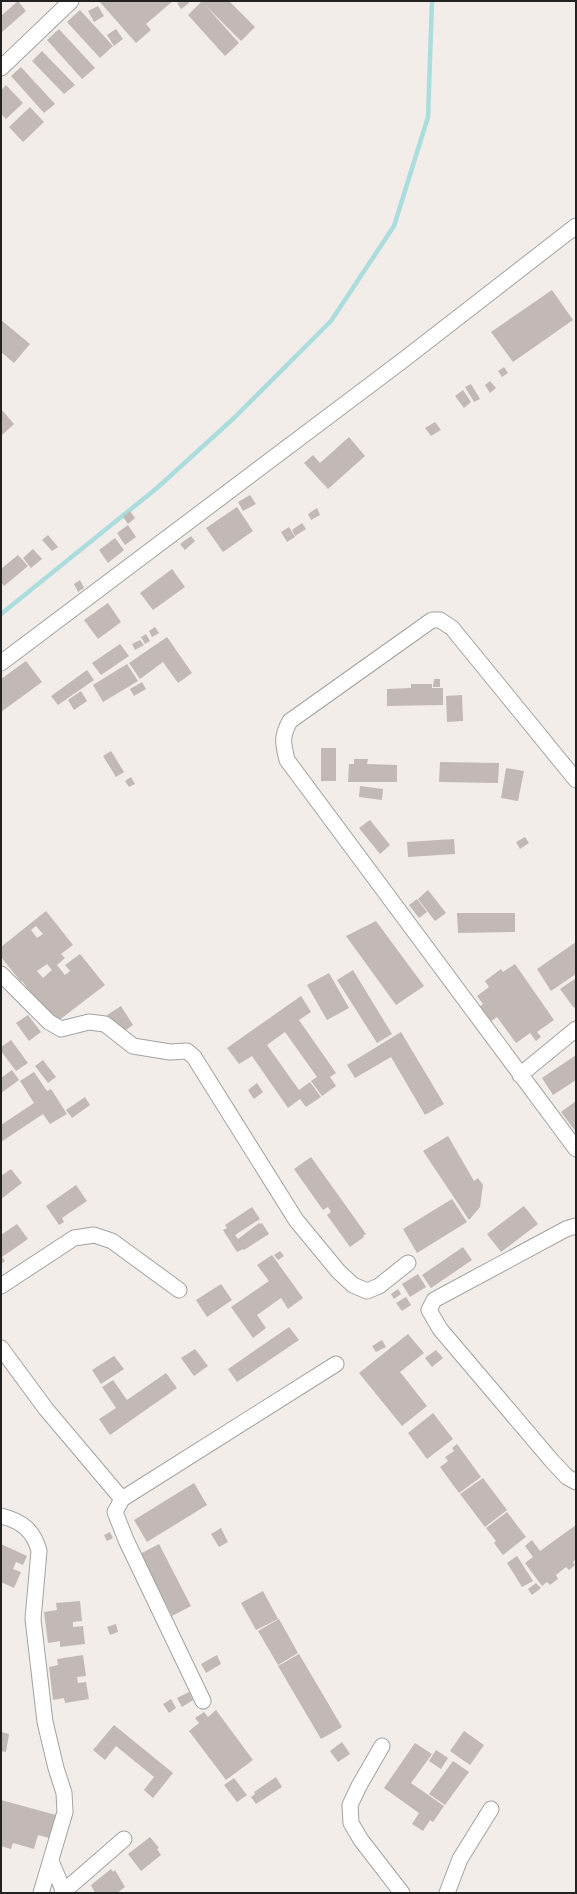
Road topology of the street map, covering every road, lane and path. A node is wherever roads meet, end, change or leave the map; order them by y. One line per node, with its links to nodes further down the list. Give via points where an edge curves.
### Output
1 (71, 1): 2 (street)
2 (1, 68)
3 (576, 226): 4 (street, via 390,370)
4 (1, 663)
5 (576, 780): 8 (street, via 452,628 440,620 432,620 290,721 283,732 287,760)
6 (1, 974): 11 (street, via 49,1022 61,1029 89,1022 104,1024 133,1046 170,1052 187,1051 296,1220 338,1271 353,1285 367,1291 379,1286)
7 (576, 1029): 8 (street)
8 (520, 1075): 9 (street)
9 (576, 1149)
10 (576, 1226): 16 (street, via 434,1300 429,1310 440,1329 552,1461 567,1477)
11 (408, 1263)
12 (1, 1286): 13 (street, via 74,1238 94,1235 112,1241)
13 (179, 1290)
14 (1, 1348): 17 (street, via 46,1409)
15 (336, 1364): 17 (street)
16 (576, 1482)
17 (122, 1499): 19 (street, via 115,1512 126,1540)
18 (1, 1516): 23 (street, via 30,1530 37,1541 39,1551 34,1619 45,1722 64,1793 64,1812)
19 (203, 1701)
20 (382, 1746): 26 (street, via 350,1805 351,1823)
21 (491, 1809): 27 (street, via 460,1859)
22 (124, 1839): 24 (street)
23 (51, 1861): 24 (street); 25 (street)
24 (63, 1892)
25 (41, 1893)
26 (402, 1893)
27 (447, 1893)

